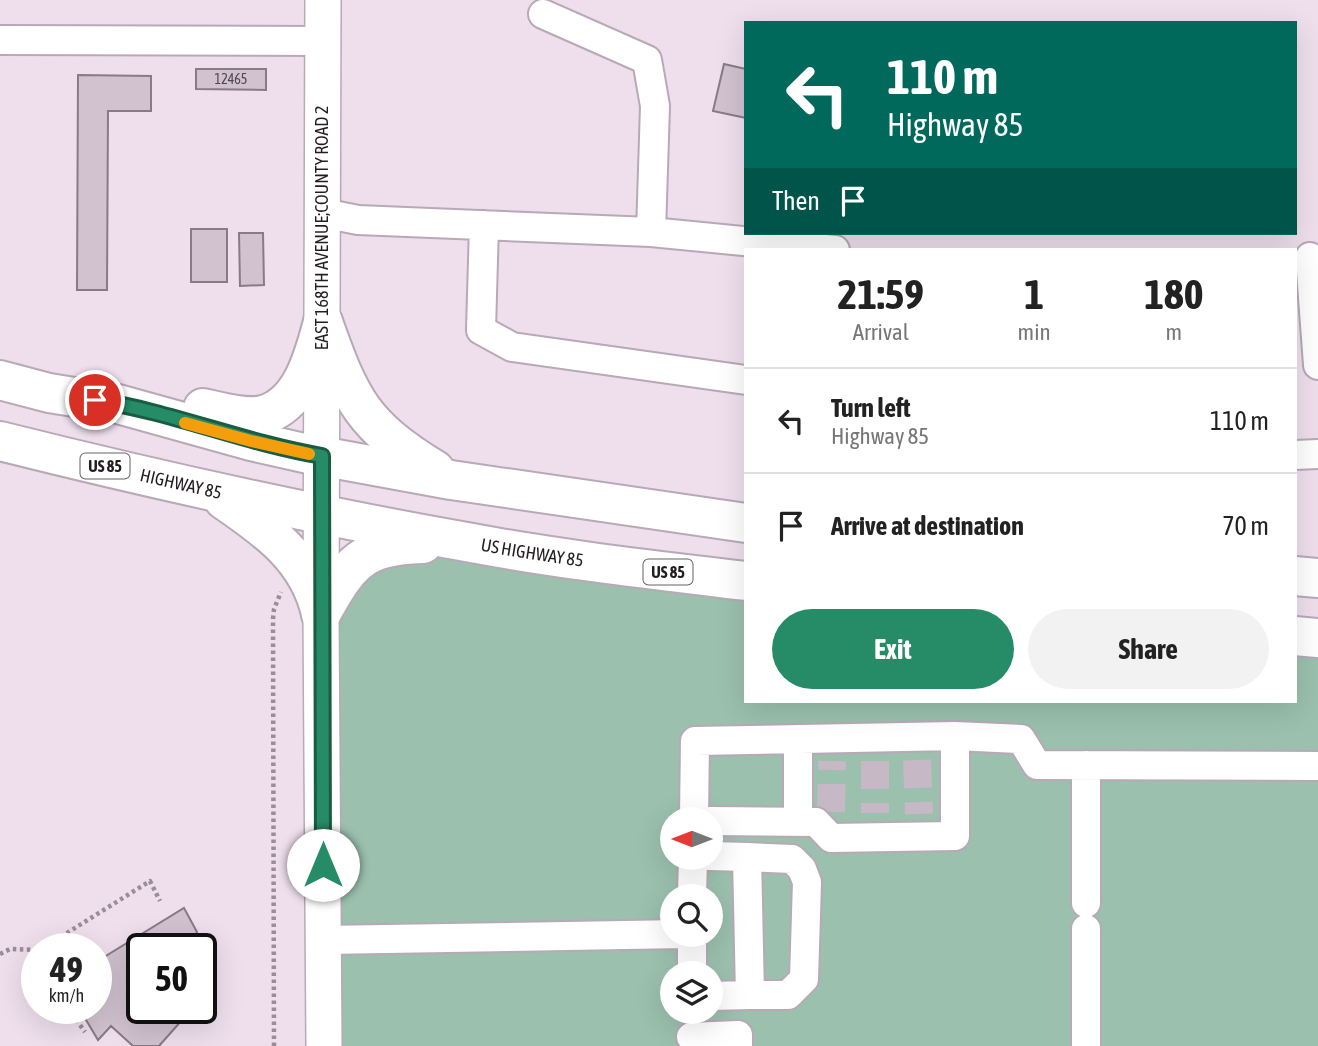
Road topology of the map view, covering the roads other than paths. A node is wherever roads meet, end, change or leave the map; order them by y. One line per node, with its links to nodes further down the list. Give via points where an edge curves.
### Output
1 (323, 0): 4 (main road, EAST 168TH AVENUE;COUNTY ROAD 2)
2 (543, 14): 7 (lane, via 648,60 655,106)
3 (0, 40): 4 (lane)
4 (323, 41): 5 (main road, EAST 168TH AVENUE;COUNTY ROAD 2)
5 (323, 213): 6 (lane, via 358,220); 10 (main road, EAST 168TH AVENUE;COUNTY ROAD 2)
6 (484, 225): 7 (lane); 13 (lane, via 481,330 512,347)
7 (651, 232): 8 (lane)
8 (815, 248)
9 (1307, 257): 11 (lane)
10 (323, 322): 14 (highway, via 311,366 300,384 282,404 261,416 177,402); 18 (main road, EAST 168TH AVENUE;COUNTY ROAD 2); 19 (highway, via 349,392 369,419 393,443)
11 (1318, 365)
12 (0, 380): 14 (highway)
13 (744, 380)
14 (118, 404): 18 (highway)
15 (0, 441): 20 (highway, HIGHWAY 85 / US 85)
16 (1318, 454): 17 (lane)
17 (1297, 455)
18 (322, 456): 19 (highway); 21 (main road, EAST 168TH AVENUE;COUNTY ROAD 2)
19 (451, 480): 22 (highway)
20 (211, 491): 21 (highway, HIGHWAY 85 / US 85); 27 (highway, via 275,536 300,565)
21 (322, 515): 23 (highway, US HIGHWAY 85 / US 85); 27 (main road, EAST 168TH AVENUE;COUNTY ROAD 2)
22 (744, 523)
23 (474, 544): 26 (highway, US HIGHWAY 85 / US 85); 27 (highway, via 398,545 371,552 346,571)
24 (1297, 576): 25 (highway)
25 (1318, 578)
26 (744, 581)
27 (321, 614): 40 (main road, EAST 168TH AVENUE;COUNTY ROAD 2)
28 (1297, 636): 29 (highway)
29 (1318, 638)
30 (955, 736): 31 (lane, via 917,749 831,750); 32 (lane, via 1021,739 1037,765); 36 (lane, via 955,836 919,825)
31 (798, 740): 34 (lane, via 695,741); 36 (lane)
32 (1086, 765): 33 (lane); 46 (lane)
33 (1318, 766)
34 (694, 807)
35 (723, 821): 36 (lane)
36 (798, 822)
37 (723, 856): 38 (lane)
38 (747, 857): 41 (lane); 41 (lane, via 792,859 807,882 804,979 788,995)
39 (660, 934): 40 (lane)
40 (323, 940): 44 (main road, EAST 168TH AVENUE;COUNTY ROAD 2)
41 (750, 995): 42 (lane)
42 (723, 996)
43 (691, 1032): 45 (lane, via 738,1035)
44 (324, 1046)
45 (738, 1046)
46 (1086, 1046)

